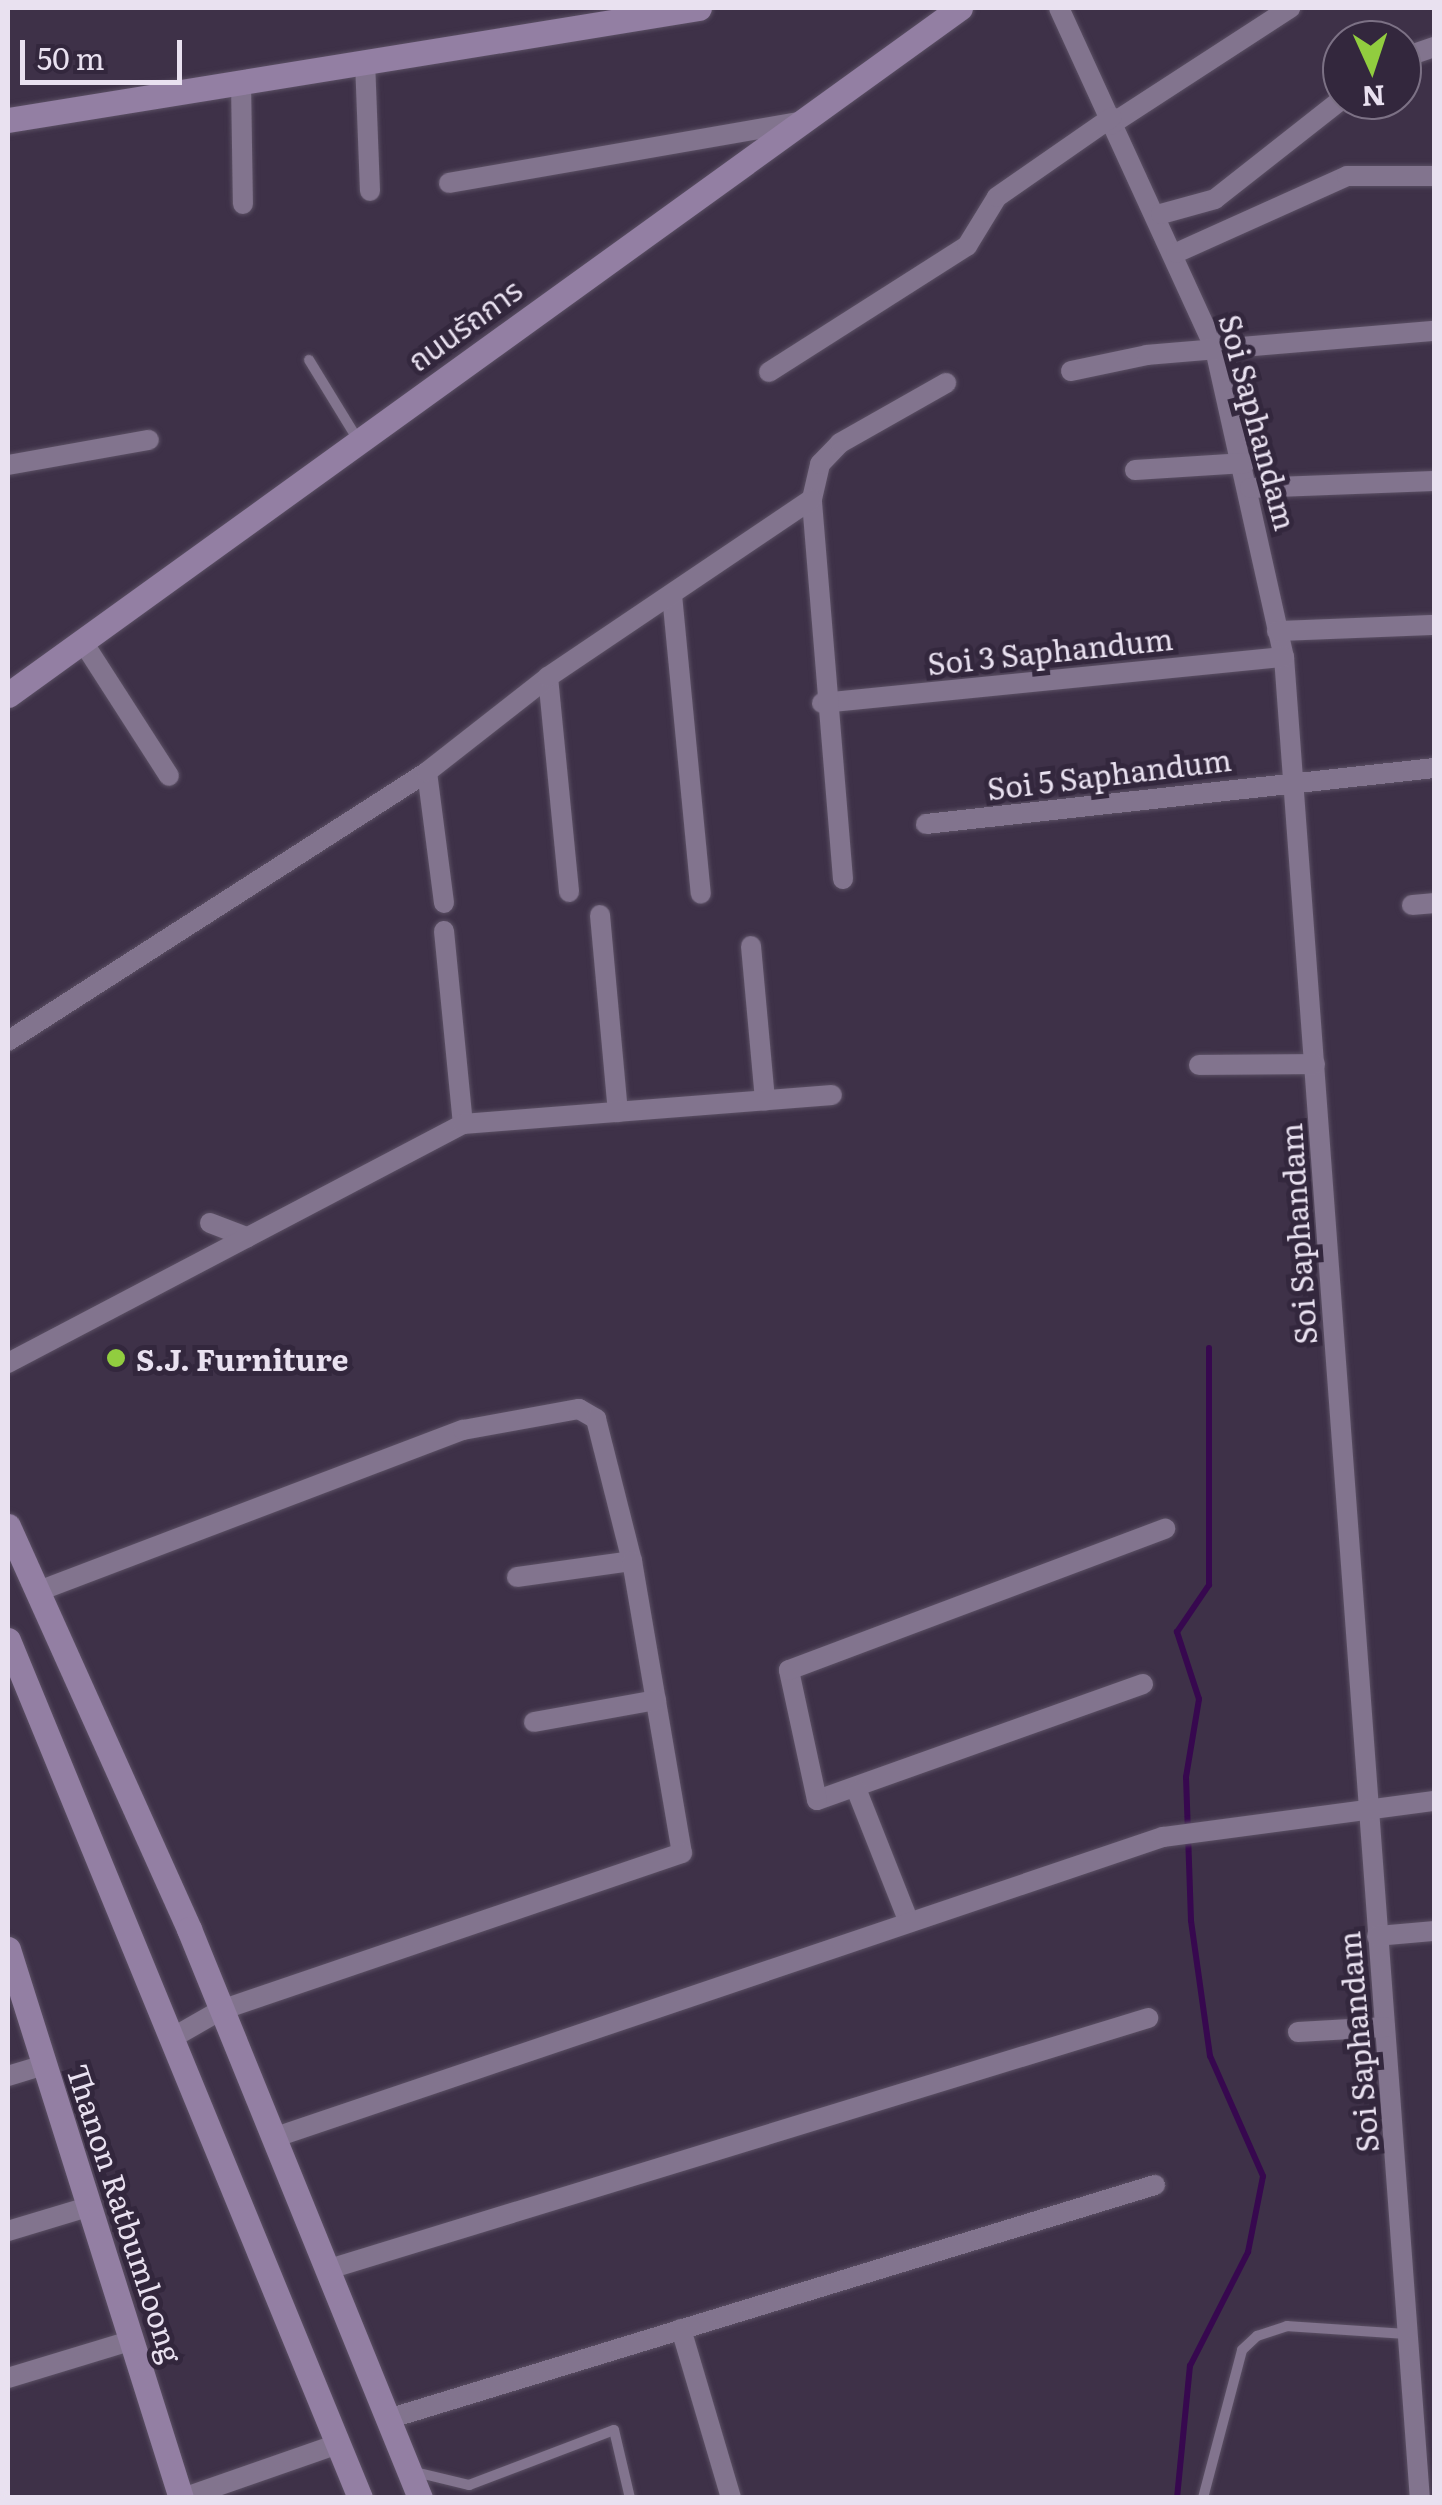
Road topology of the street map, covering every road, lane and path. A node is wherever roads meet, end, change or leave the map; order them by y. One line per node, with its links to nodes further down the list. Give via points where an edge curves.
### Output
1 (699, 8): 5 (street)
2 (960, 8): 9 (street, ถนนรัถการ)
3 (1059, 8): 10 (street, Soi Saphandam)
4 (1290, 8): 10 (street)
5 (366, 61): 6 (street); 13 (street)
6 (241, 82): 8 (street); 14 (street)
7 (1322, 114): 15 (street, via 1215,198)
8 (8, 120)
9 (807, 120): 12 (street); 24 (street, ถนนรัถการ)
10 (1111, 121): 15 (street, Soi Saphandam); 21 (street, via 997,197 967,246)
11 (1434, 176): 16 (street, via 1347,176)
12 (449, 183)
13 (370, 191)
14 (243, 204)
15 (1161, 214): 16 (street, Soi Saphandam)
16 (1176, 253): 18 (street, Soi Saphandam)
17 (1434, 331): 18 (street)
18 (1215, 349): 20 (street); 25 (street, Soi Saphandam)
19 (309, 360): 24 (lane)
20 (1071, 370)
21 (769, 372)
22 (946, 382): 30 (street, via 840,443 820,464)
23 (149, 440): 26 (street)
24 (359, 440): 34 (street, ถนนรัถการ)
25 (1245, 463): 27 (street); 29 (street, Soi Saphandam)
26 (8, 465)
27 (1135, 470)
28 (1434, 481): 29 (street)
29 (1250, 488): 33 (street, Soi Saphandam)
30 (812, 498): 31 (street); 38 (street)
31 (672, 596): 36 (street); 46 (street)
32 (1434, 625): 33 (street)
33 (1277, 632): 35 (street, Soi Saphandam)
34 (83, 642): 37 (street, ถนนรัถการ); 41 (street)
35 (1284, 657): 38 (street, Soi 3 Saphandum); 42 (street, Soi Saphandam)
36 (548, 677): 40 (street); 45 (street)
37 (8, 695)
38 (822, 704): 44 (street)
39 (1434, 768): 42 (street, Soi 5 Saphandum)
40 (426, 772): 47 (street); 53 (street)
41 (169, 776)
42 (1299, 781): 43 (street, Soi 5 Saphandum); 54 (street, Soi Saphandam)
43 (926, 824)
44 (843, 880)
45 (569, 892)
46 (702, 894)
47 (444, 903)
48 (1434, 903): 49 (street)
49 (1412, 905)
50 (600, 915): 58 (street)
51 (444, 931): 59 (street)
52 (751, 946): 57 (street)
53 (8, 1040)
54 (1315, 1064): 55 (street); 74 (street, Soi Saphandam)
55 (1198, 1065)
56 (832, 1095): 57 (street)
57 (765, 1100): 58 (street)
58 (618, 1112): 59 (street)
59 (463, 1124): 61 (street)
60 (210, 1222): 61 (street)
61 (246, 1237): 62 (street)
62 (8, 1363)
63 (8, 1526): 67 (street)
64 (1165, 1529): 72 (street, via 789,1670 816,1800)
65 (632, 1561): 66 (street); 67 (street, via 596,1418 580,1409 462,1430); 70 (street)
66 (517, 1578)
67 (36, 1592): 79 (street)
68 (8, 1640): 83 (street)
69 (1144, 1684): 72 (street, via 872,1776)
70 (656, 1700): 71 (street); 79 (street, via 682,1854)
71 (534, 1722)
72 (857, 1791): 75 (street)
73 (1434, 1801): 74 (street)
74 (1364, 1806): 75 (street, via 1162,1836); 77 (street, Soi Saphandam)
75 (907, 1917): 86 (street)
76 (1434, 1931): 77 (street)
77 (1377, 1936): 81 (street, Soi Saphandam)
78 (8, 1950): 84 (street, Thanon Ratbumloong)
79 (221, 2010): 83 (street); 86 (street)
80 (1148, 2018): 90 (street)
81 (1385, 2027): 82 (street); 92 (street, Soi Saphandam)
82 (1298, 2032)
83 (172, 2038): 96 (street)
84 (44, 2066): 85 (street); 88 (street, Thanon Ratbumloong)
85 (8, 2076)
86 (273, 2138): 90 (street)
87 (1155, 2185): 91 (street)
88 (92, 2206): 89 (street); 93 (street, Thanon Ratbumloong)
89 (8, 2231)
90 (326, 2270): 95 (street)
91 (681, 2329): 95 (street); 102 (street)
92 (1410, 2334): 103 (lane, via 1288,2326 1257,2336 1242,2350); 104 (street, Soi Saphandam)
93 (133, 2340): 94 (street); 98 (street, Thanon Ratbumloong)
94 (8, 2378)
95 (388, 2419): 97 (street)
96 (338, 2444): 98 (street); 99 (street)
97 (409, 2471): 100 (street); 101 (lane, via 469,2484 614,2430)
98 (182, 2498)
99 (360, 2498)
100 (420, 2498)
101 (630, 2498)
102 (730, 2498)
103 (1202, 2498)
104 (1420, 2498)

